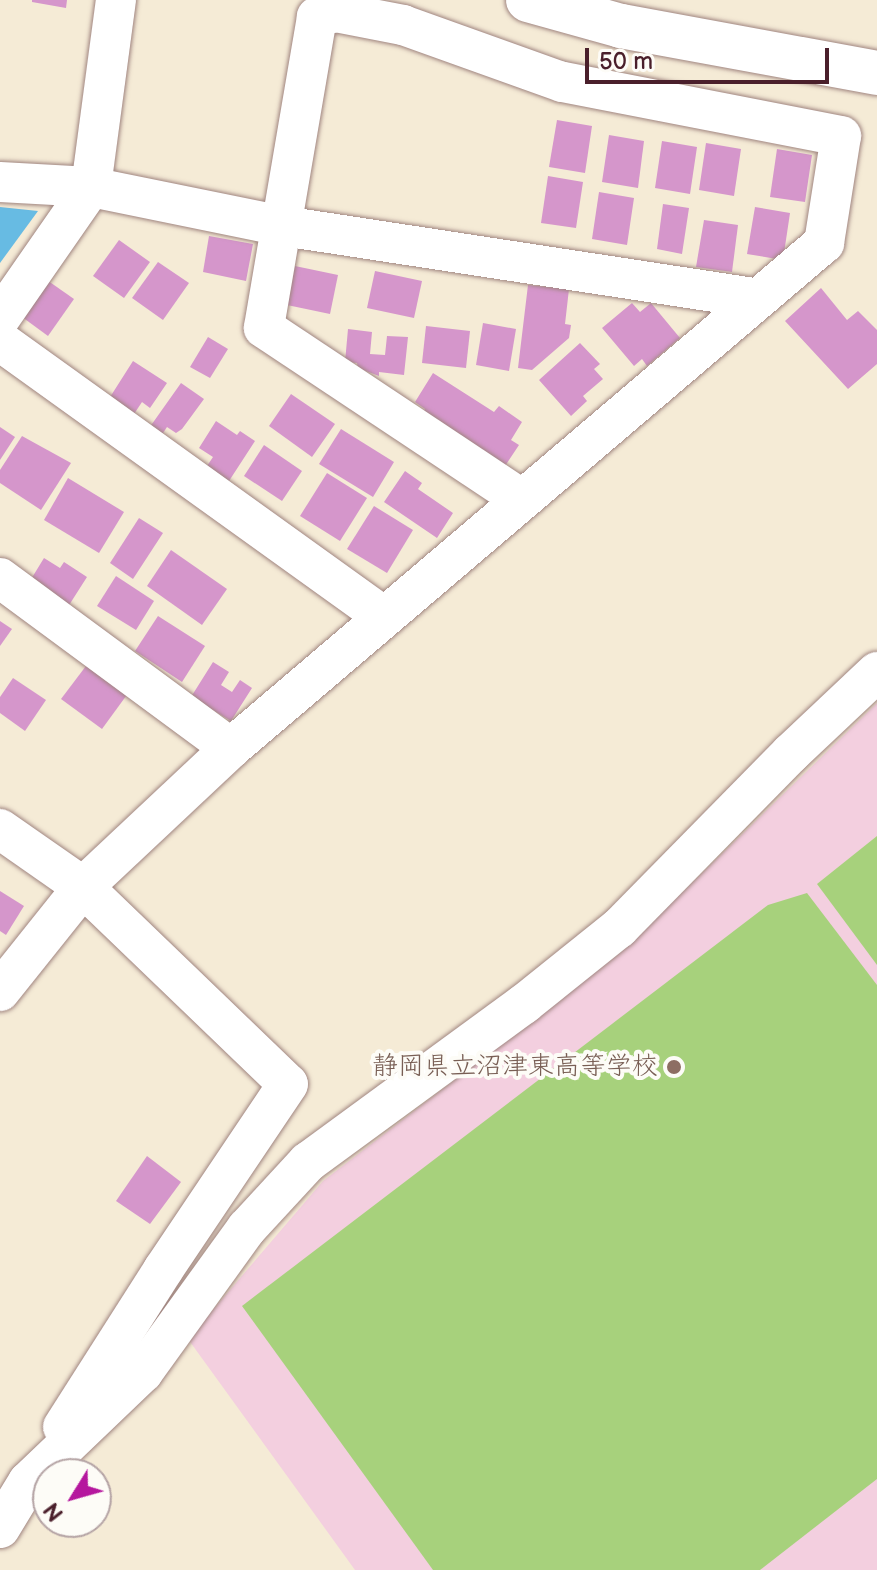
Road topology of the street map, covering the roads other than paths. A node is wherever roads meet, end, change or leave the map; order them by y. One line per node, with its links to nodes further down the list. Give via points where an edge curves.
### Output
1 (116, 0): 5 (street)
2 (528, 0): 3 (street, via 621,26)
3 (877, 73)
4 (0, 182): 5 (street)
5 (91, 187): 6 (street); 8 (street)
6 (283, 226): 7 (street); 7 (street, via 317,17 336,12 403,25 562,82 841,136 824,243); 10 (street, via 264,328)
7 (755, 298): 10 (street)
8 (0, 318)
9 (0, 341): 12 (street)
10 (521, 499): 12 (street)
11 (0, 578): 14 (street)
12 (384, 617): 14 (street)
13 (877, 672): 18 (street, via 619,928 308,1162 247,1228 143,1372)
14 (231, 748): 16 (street)
15 (0, 829): 16 (street)
16 (83, 887): 17 (street); 18 (street, via 288,1084)
17 (0, 991)
18 (28, 1482): 19 (street)
19 (0, 1528)

